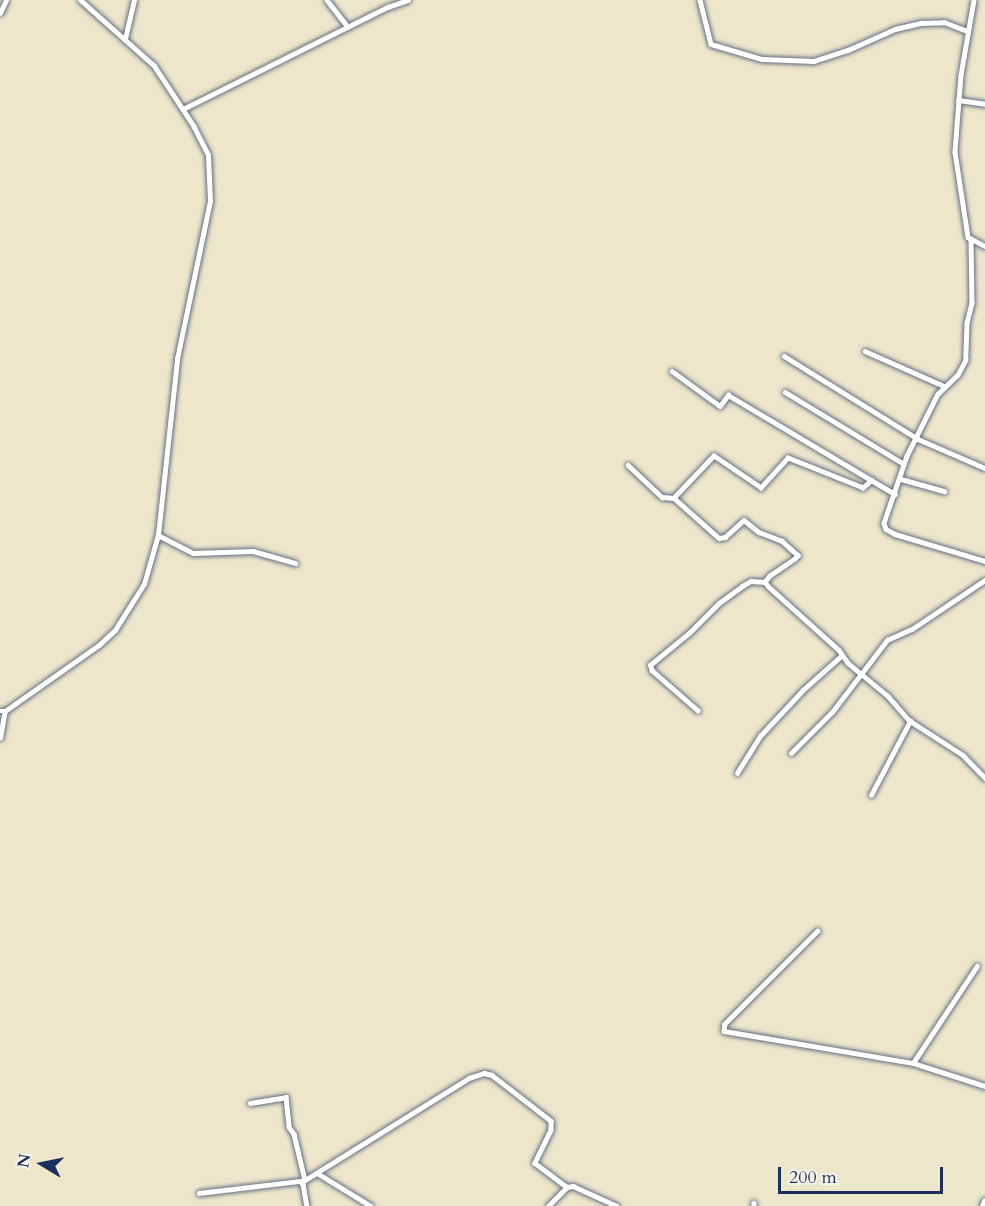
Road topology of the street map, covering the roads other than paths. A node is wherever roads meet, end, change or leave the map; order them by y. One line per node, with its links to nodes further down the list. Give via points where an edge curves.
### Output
1 (6, 0): 9 (street)
2 (80, 0): 12 (street)
3 (134, 0): 12 (street)
4 (327, 0): 10 (street)
5 (408, 0): 8 (street)
6 (700, 0): 11 (street, via 714,47 762,58 814,61 895,29 921,23 944,22)
7 (974, 0): 11 (street)
8 (390, 2): 10 (street)
9 (0, 12)
10 (348, 27): 15 (street)
11 (967, 31): 13 (street)
12 (125, 39): 15 (street, via 154,66)
13 (958, 100): 14 (street); 16 (street, via 955,152 966,231)
14 (985, 104)
15 (183, 109): 32 (street, via 208,155 210,201 177,359)
16 (971, 240): 17 (street); 21 (street, via 968,355 958,375)
17 (985, 246)
18 (865, 351): 21 (street)
19 (784, 356): 23 (street)
20 (672, 371): 28 (street, via 720,406 728,395)
21 (944, 386): 23 (street)
22 (785, 392): 24 (street)
23 (918, 439): 24 (street); 26 (street)
24 (904, 464): 27 (street)
25 (628, 465): 31 (street, via 662,497)
26 (985, 468)
27 (901, 479): 29 (street); 30 (street)
28 (872, 480): 30 (street); 31 (street, via 863,488 788,458 761,488 714,456)
29 (944, 491)
30 (895, 494): 33 (street, via 885,515 886,529)
31 (674, 498): 36 (street, via 719,538 744,520 759,532 782,541 798,555)
32 (158, 535): 34 (street, via 193,553 253,551); 39 (street, via 144,584 115,630)
33 (985, 561)
34 (295, 563)
35 (985, 580): 38 (street, via 912,629 887,640)
36 (765, 582): 37 (street); 40 (street, via 751,581 742,586 650,665 651,671)
37 (841, 656): 38 (street); 44 (street, via 764,731)
38 (861, 673): 41 (street); 43 (street, via 832,712)
39 (2, 711): 42 (street)
40 (698, 711)
41 (910, 721): 45 (street, via 963,755); 46 (street)
42 (0, 738)
43 (791, 753)
44 (737, 772)
45 (985, 778)
46 (871, 795)
47 (818, 931): 49 (street, via 725,1024 724,1031)
48 (977, 966): 49 (street)
49 (914, 1063): 50 (street)
50 (985, 1086)
51 (250, 1103): 53 (street, via 286,1097 289,1127 294,1131)
52 (317, 1173): 53 (street); 54 (street, via 469,1078 487,1073 551,1121 535,1163); 58 (street)
53 (303, 1181): 55 (street); 57 (street)
54 (567, 1187): 59 (street); 60 (street, via 576,1187)
55 (199, 1192)
56 (985, 1201): 61 (main road)
57 (307, 1206)
58 (371, 1206)
59 (548, 1206)
60 (616, 1206)
61 (983, 1206)

